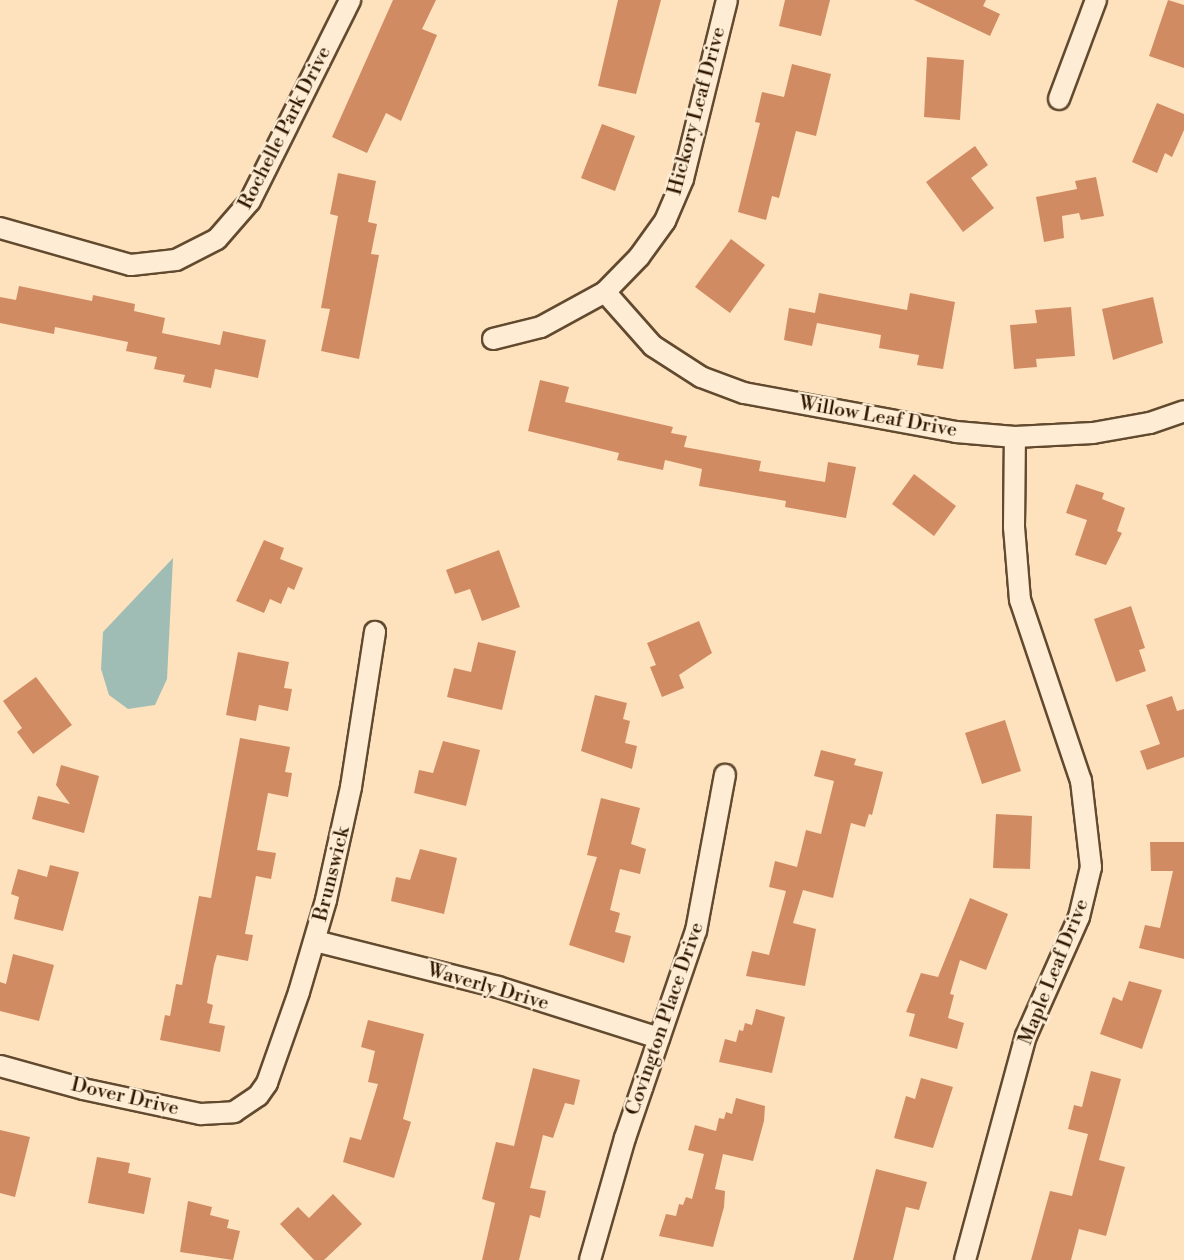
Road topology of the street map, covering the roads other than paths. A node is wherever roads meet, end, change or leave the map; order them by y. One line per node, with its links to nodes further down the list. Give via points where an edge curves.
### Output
1 (350, 0): 5 (street, Rochelle Park Drive, via 250,201 217,239 176,260 131,265)
2 (727, 0): 6 (street, Hickory Leaf Drive, via 683,179 664,221 639,257)
3 (1096, 0): 4 (street)
4 (1059, 99)
5 (0, 228)
6 (605, 292): 7 (street, Hickory Leaf Drive, via 541,327); 9 (street, Willow Leaf Drive, via 653,346 700,378 744,393 897,422)
7 (493, 339)
8 (1184, 411): 9 (street, Willow Leaf Drive, via 1150,423 1093,433)
9 (1015, 437): 17 (street, Maple Leaf Drive, via 1015,566 1020,600 1081,781 1090,867 1079,917 1026,1036)
10 (375, 632): 12 (street, Brunswick, via 347,809)
11 (725, 775): 13 (street, Covington Place Drive, via 696,931)
12 (315, 941): 13 (street, Waverly Drive, via 498,987); 15 (street, Brunswick, via 267,1083)
13 (659, 1038): 16 (street, Covington Place Drive, via 611,1182)
14 (0, 1066): 15 (street, Dover Drive, via 83,1089 201,1114 234,1112)
15 (249, 1104)
16 (590, 1260)
17 (965, 1260)

